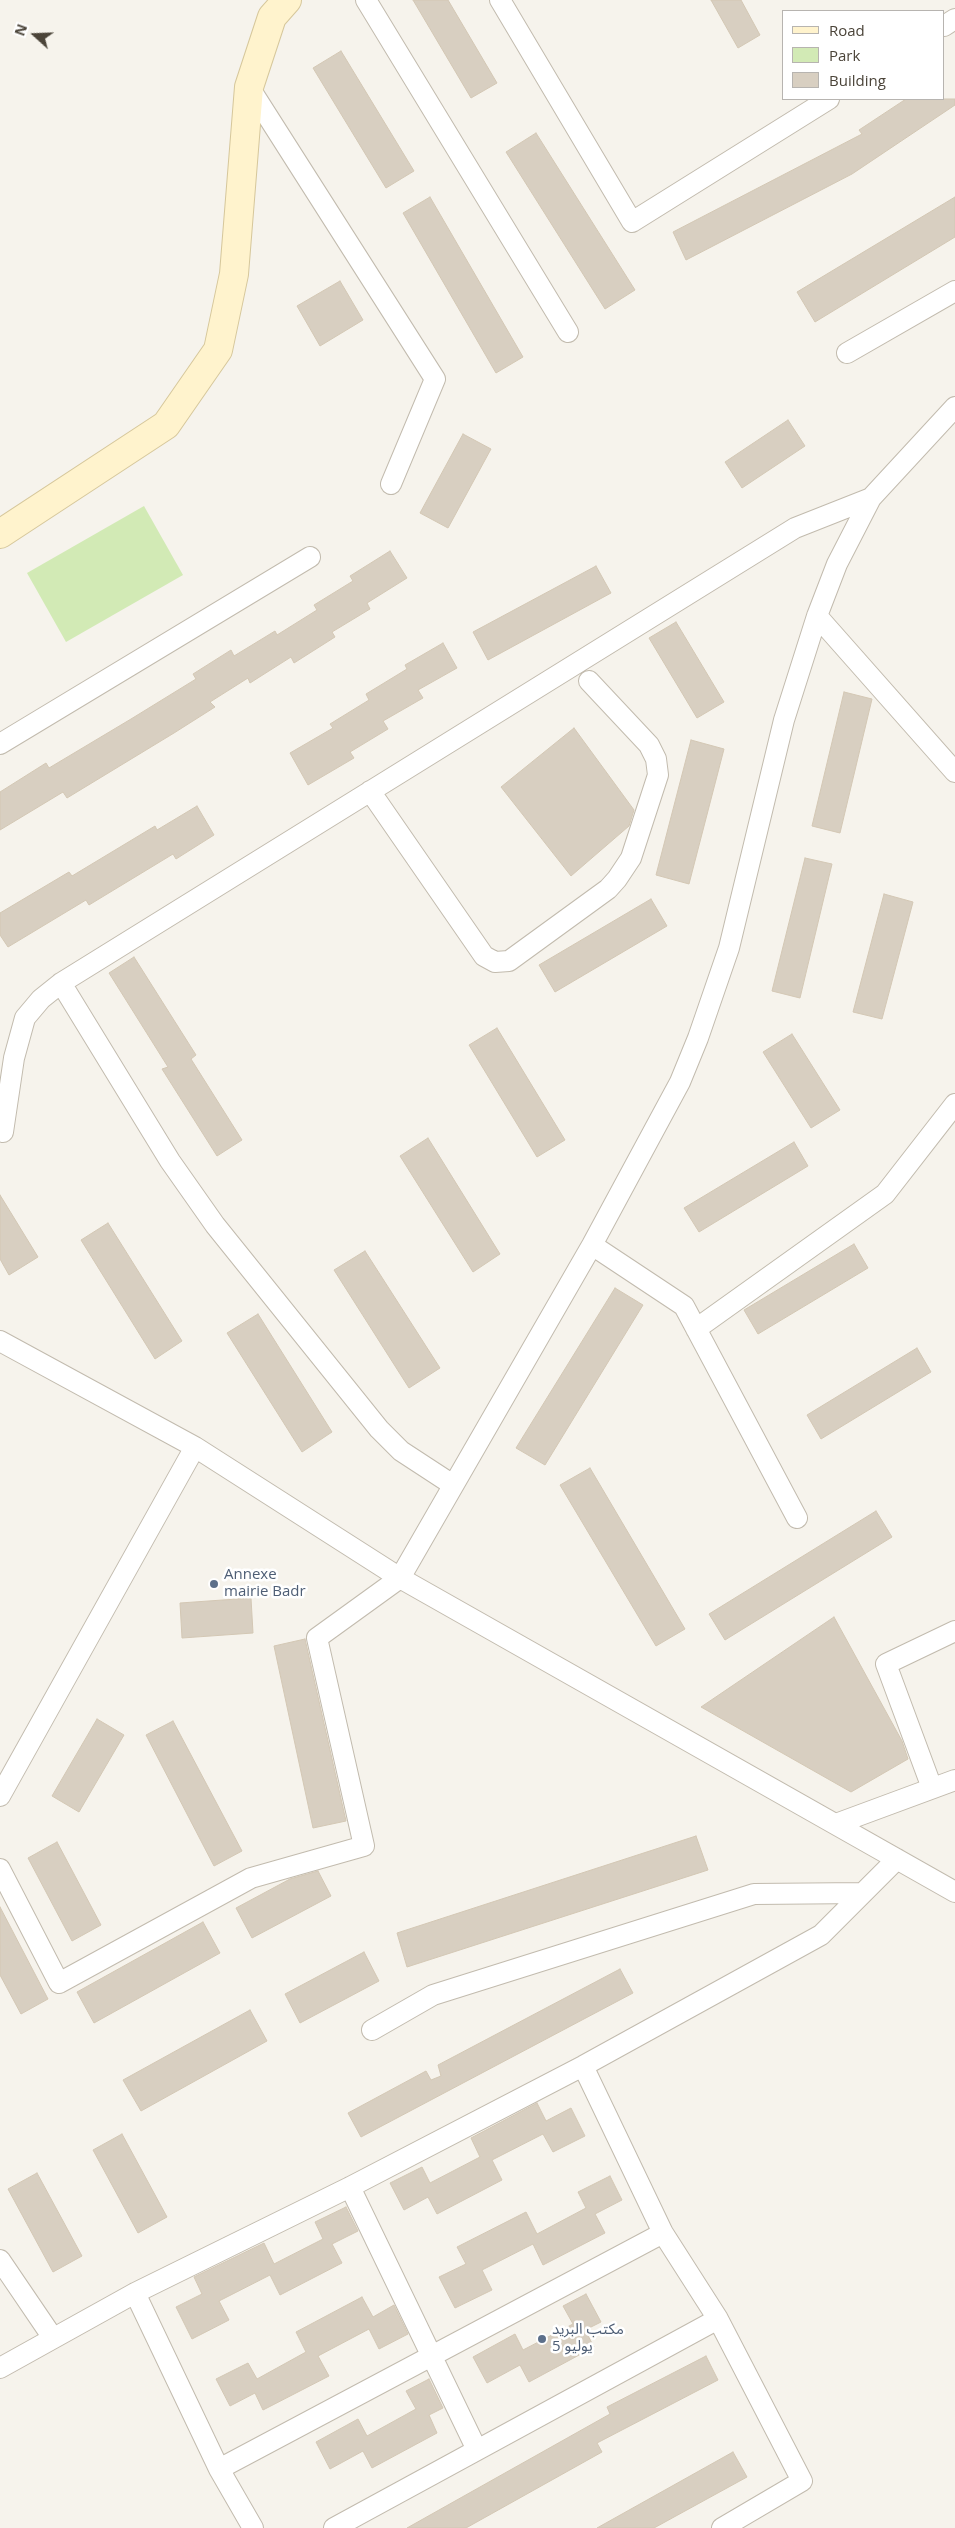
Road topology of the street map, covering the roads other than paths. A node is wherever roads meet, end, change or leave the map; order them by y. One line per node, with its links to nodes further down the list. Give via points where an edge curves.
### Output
1 (287, 0): 4 (main road, via 272,17)
2 (366, 0): 7 (street)
3 (500, 0): 5 (street, via 632,222)
4 (249, 87): 10 (street, via 435,379); 12 (main road, via 234,274 218,350 166,425)
5 (827, 100)
6 (955, 291): 8 (street)
7 (568, 332)
8 (847, 353)
9 (955, 406): 11 (street)
10 (391, 484)
11 (871, 498): 14 (street, via 837,564); 18 (street, via 795,528)
12 (0, 534)
13 (310, 557): 16 (street)
14 (817, 616): 17 (street); 22 (street, via 784,720 741,903 715,994 680,1082)
15 (589, 680): 18 (street, via 649,745 656,759 658,774 631,858 617,879 608,889 509,960 495,962 484,956)
16 (0, 744)
17 (955, 772)
18 (370, 791): 19 (street)
19 (61, 983): 21 (street, via 25,1018 14,1058); 26 (street, via 170,1161 215,1225 379,1429 401,1450)
20 (955, 1104): 23 (street, via 885,1194)
21 (2, 1132)
22 (592, 1245): 23 (street, via 684,1306); 26 (street)
23 (696, 1329): 27 (street)
24 (0, 1341): 25 (street)
25 (195, 1447): 28 (street); 32 (street)
26 (453, 1485): 28 (street)
27 (797, 1518)
28 (400, 1578): 33 (street); 35 (street, via 317,1638 364,1846 251,1878 59,1983)
29 (955, 1631): 31 (street, via 886,1664)
30 (955, 1780): 31 (street)
31 (932, 1788): 33 (street)
32 (0, 1796)
33 (836, 1824): 34 (street)
34 (897, 1859): 36 (street); 37 (street)
35 (0, 1869)
36 (955, 1892)
37 (863, 1893): 38 (street, via 754,1894 433,1995); 39 (street, via 821,1934)
38 (372, 2030)
39 (583, 2066): 40 (street); 41 (street)
40 (350, 2187): 43 (street); 46 (street)
41 (663, 2233): 44 (street); 46 (street)
42 (0, 2260): 45 (street)
43 (135, 2293): 45 (street); 49 (street)
44 (718, 2319): 48 (street); 52 (street, via 802,2481)
45 (53, 2338): 47 (street)
46 (432, 2356): 48 (street); 49 (street)
47 (0, 2368)
48 (477, 2450): 51 (street)
49 (219, 2469): 50 (street)
50 (252, 2528)
51 (334, 2528)
52 (722, 2528)

